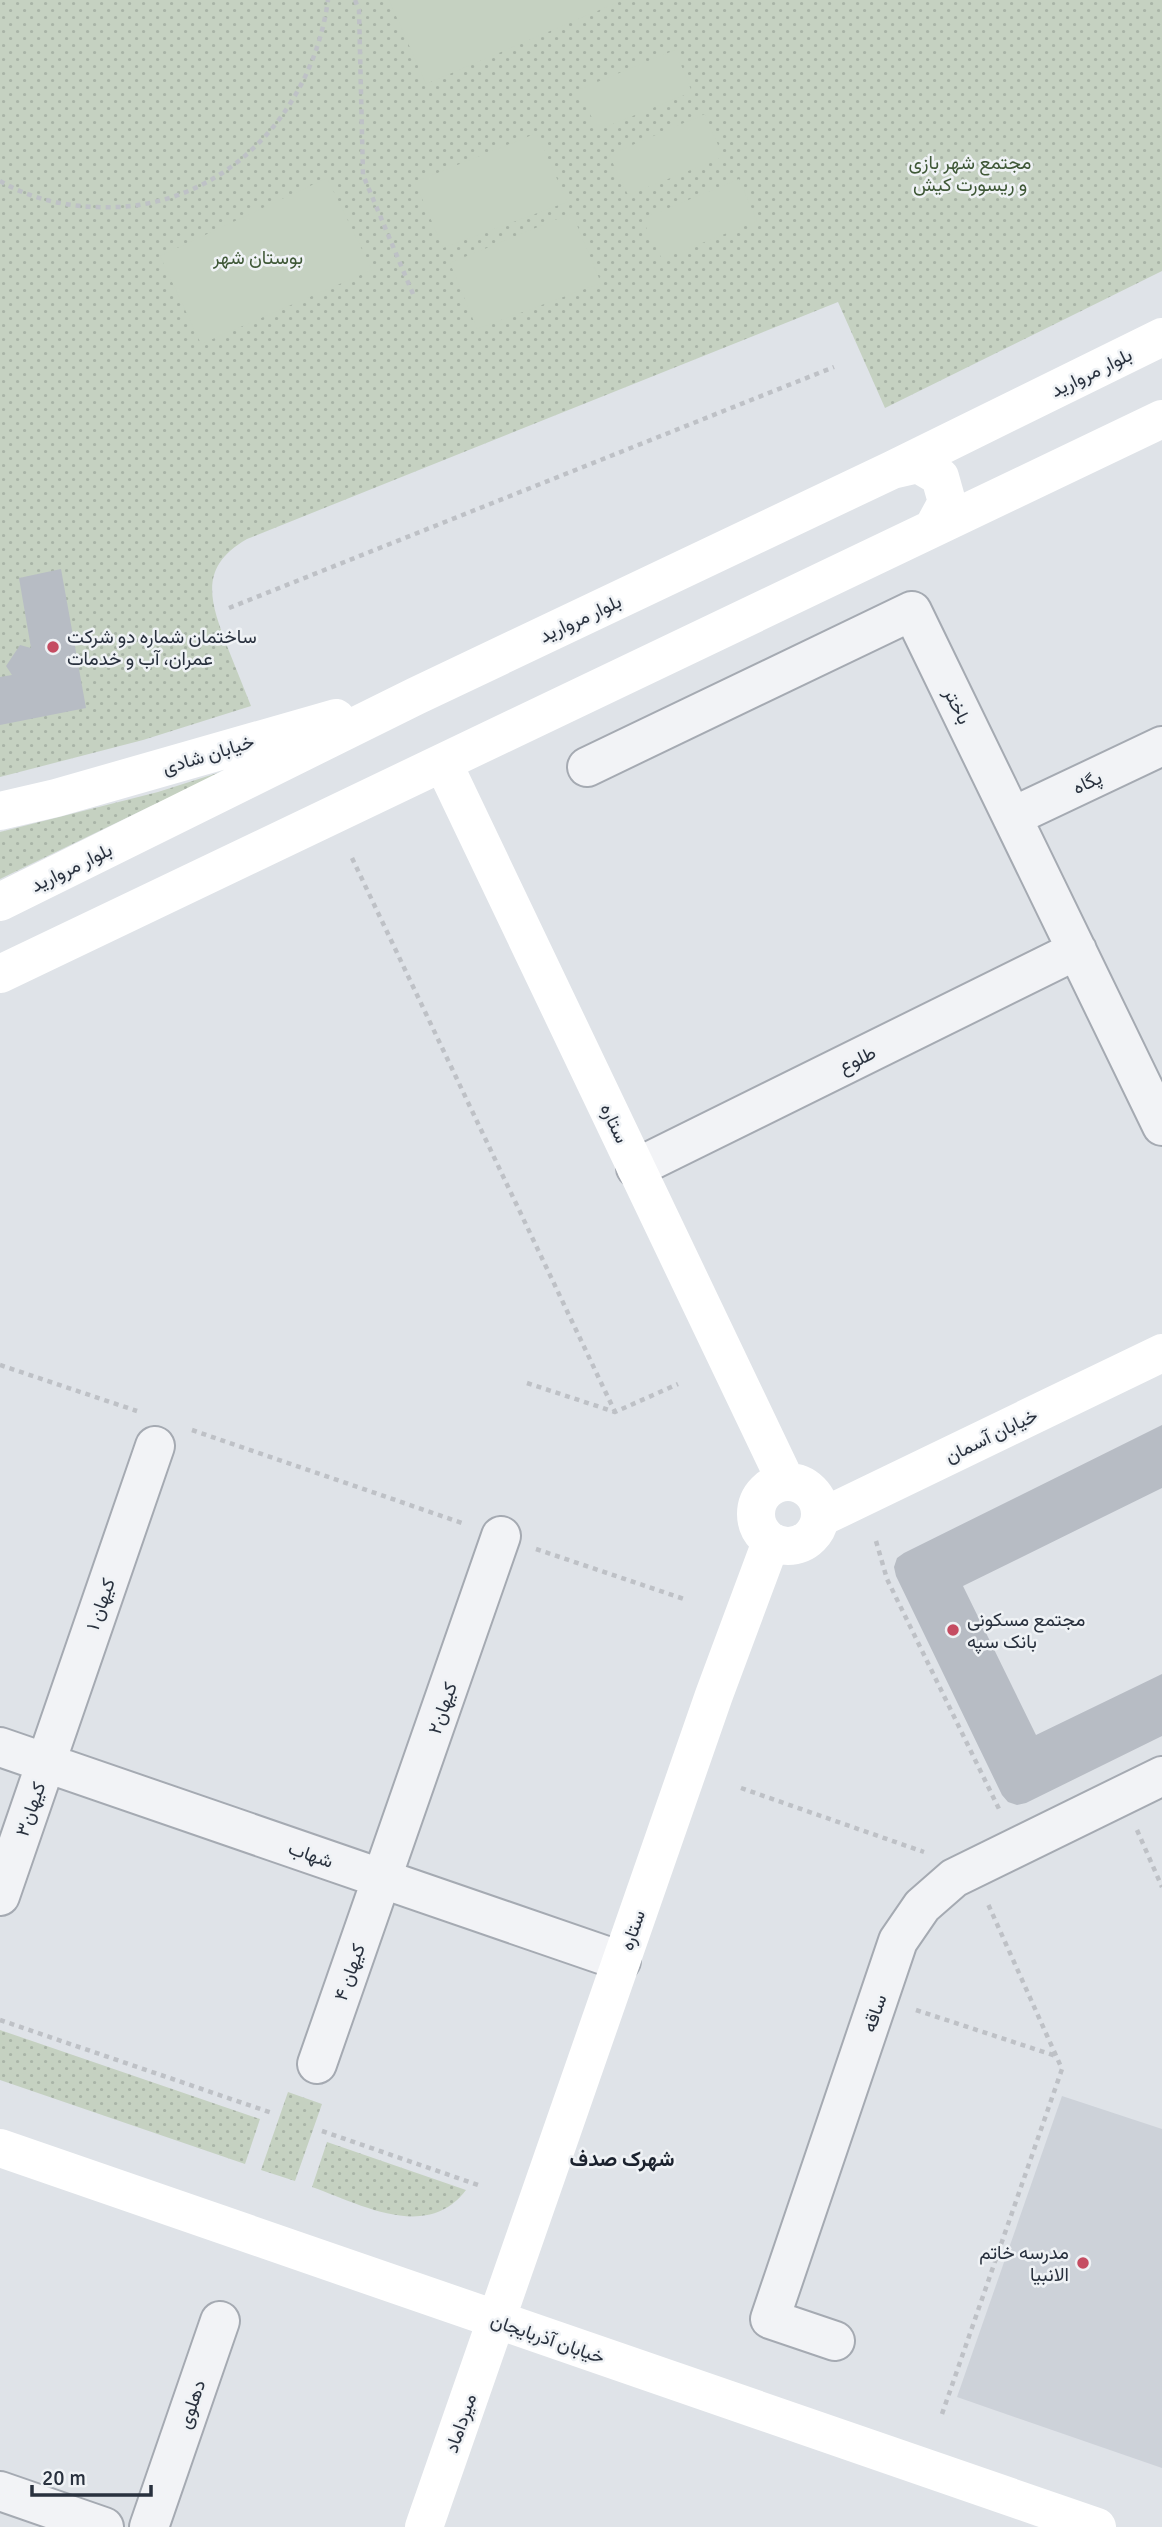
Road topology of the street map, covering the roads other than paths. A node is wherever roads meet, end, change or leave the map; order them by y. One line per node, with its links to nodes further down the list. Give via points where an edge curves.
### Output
1 (1162, 337): 3 (street, بلوار مروارید)
2 (1162, 419): 4 (street)
3 (892, 470): 4 (street, via 918,464 940,477 947,502); 5 (street, بلوار مروارید)
4 (934, 526): 7 (street)
5 (416, 696): 9 (street, خیابان شادی); 11 (street, بلوار مروارید)
6 (1162, 746): 10 (street, پگاه)
7 (443, 763): 13 (street); 15 (street, ستاره)
8 (587, 768): 10 (street, باختر, via 912,611)
9 (0, 811)
10 (1012, 817): 12 (street, باختر)
11 (0, 902)
12 (1077, 950): 14 (street, باختر); 15 (street, طلوع)
13 (0, 974)
14 (1159, 1113)
15 (636, 1168): 18 (street, ستاره)
16 (1162, 1353): 19 (street, خیابان آسمان)
17 (155, 1446): 23 (street, کیهان ۱)
18 (786, 1482): 19 (street, via 806,1487 816,1497); 21 (street, via 765,1491 758,1503 756,1518)
19 (820, 1518): 21 (street, via 811,1537 799,1545)
20 (502, 1536): 25 (street, کیهان۲)
21 (771, 1542): 27 (street, ستاره)
22 (0, 1747): 23 (street, شهاب)
23 (46, 1763): 25 (street, شهاب); 26 (street, کیهان۳)
24 (1162, 1776): 32 (street, ساقه, via 954,1878 922,1906 898,1941 770,2319)
25 (382, 1879): 27 (street, شهاب); 28 (street, کیهان ۴)
26 (0, 1896)
27 (621, 1961): 31 (street, ستاره)
28 (317, 2064)
29 (0, 2148): 31 (street, خیابان آذربایجان)
30 (220, 2320): 35 (street, دهلوی)
31 (496, 2320): 36 (street, میرداماد); 37 (street, خیابان آذربایجان)
32 (835, 2341)
33 (0, 2491): 34 (street)
34 (104, 2527)
35 (149, 2527)
36 (424, 2527)
37 (1097, 2527)

